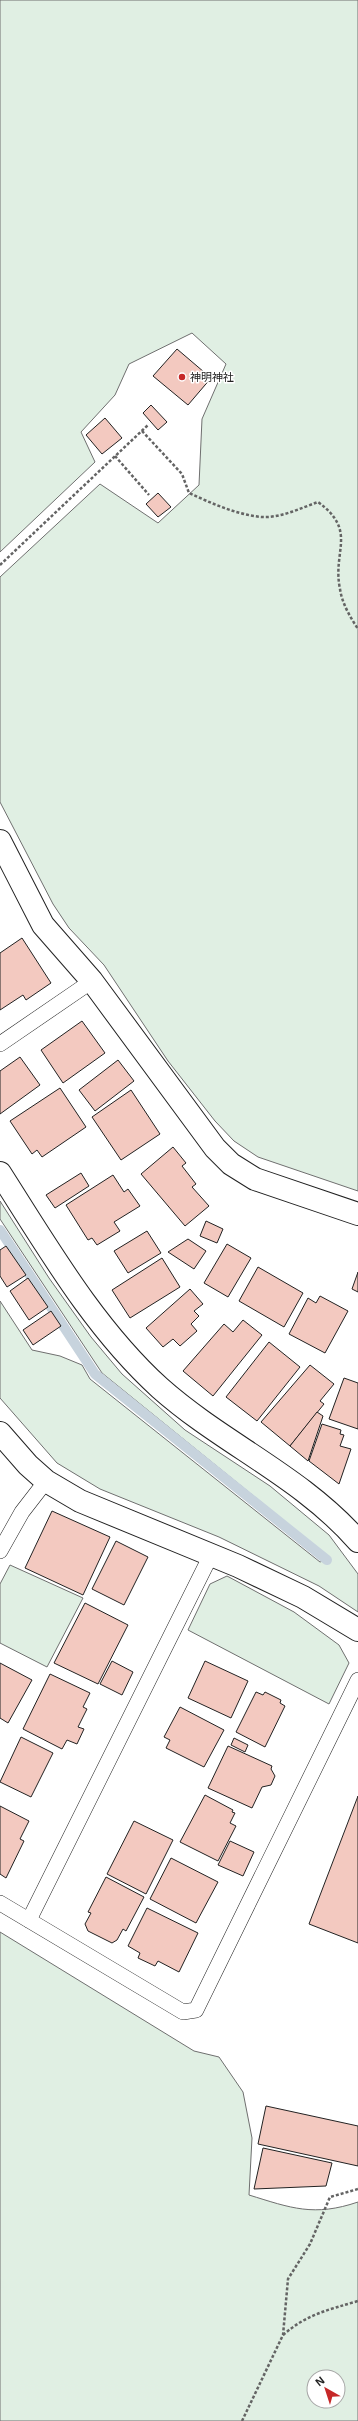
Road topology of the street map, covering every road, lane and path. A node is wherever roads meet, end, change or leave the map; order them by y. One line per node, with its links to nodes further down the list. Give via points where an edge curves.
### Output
1 (148, 425): 2 (path)
2 (142, 431): 3 (path); 6 (path, via 182,474 189,493 211,503 262,517 283,514 318,502 333,512 343,535 340,589 349,615)
3 (115, 456): 4 (path); 5 (path)
4 (149, 495)
5 (0, 565)
6 (358, 629)
7 (0, 841): 8 (street, via 43,925)
8 (92, 981): 9 (lane); 11 (street, via 214,1148 231,1164 255,1179)
9 (0, 1044)
10 (0, 1173): 14 (street, via 61,1268 103,1326 135,1364 195,1416 311,1495 341,1521)
11 (358, 1214)
12 (0, 1433): 13 (street)
13 (46, 1481): 15 (lane, via 22,1512); 16 (street, via 80,1501)
14 (358, 1541)
15 (0, 1551)
16 (211, 1555): 17 (street, via 303,1597); 20 (lane)
17 (358, 1630)
18 (358, 1680): 20 (lane, via 196,2010 183,2012)
19 (0, 1903): 20 (lane)
20 (29, 1920)
21 (358, 2189): 23 (path, via 330,2197 310,2244 288,2279)
22 (358, 2302): 23 (path, via 316,2313 299,2321)
23 (283, 2335): 24 (path)
24 (242, 2421)

